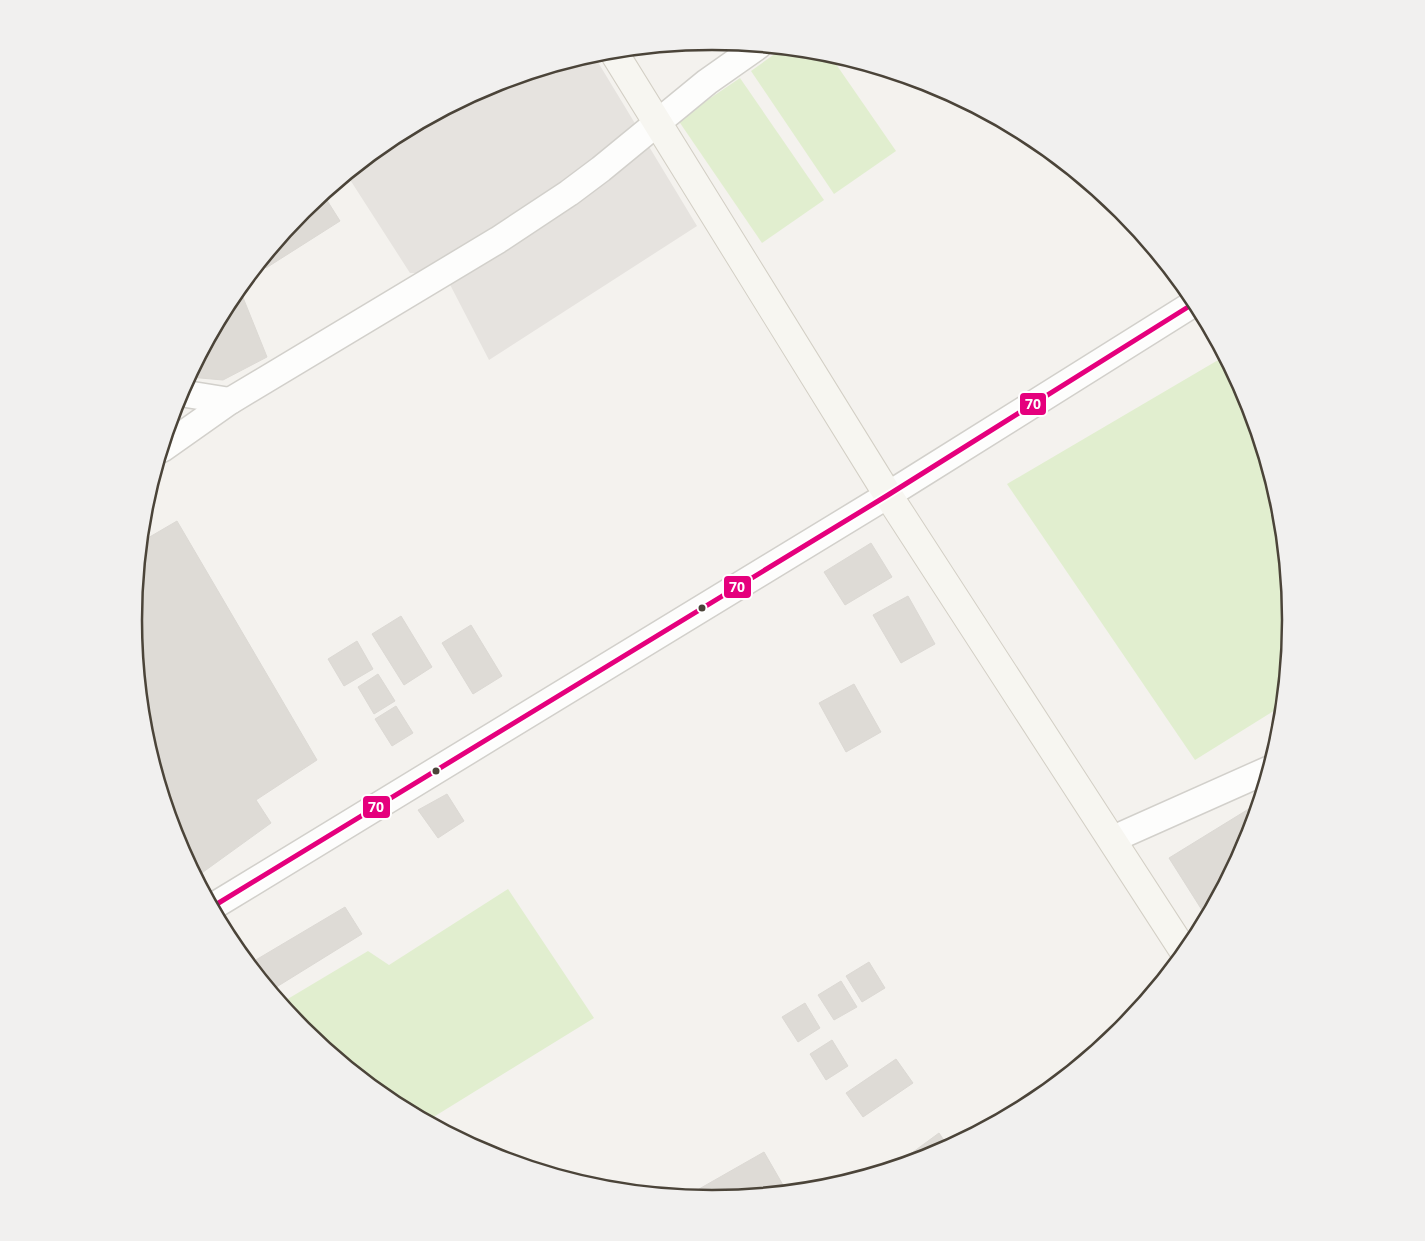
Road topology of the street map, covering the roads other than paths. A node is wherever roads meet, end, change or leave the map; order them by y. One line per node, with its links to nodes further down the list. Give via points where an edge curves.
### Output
1 (751, 51): 3 (street)
2 (617, 58): 3 (street)
3 (658, 122): 6 (street, via 569,193 506,235); 8 (street)
4 (1189, 307): 8 (street)
5 (189, 394): 6 (street)
6 (230, 401): 7 (street)
7 (170, 443)
8 (888, 495): 10 (street); 11 (street)
9 (1263, 772): 10 (street)
10 (1113, 839): 12 (street)
11 (217, 904)
12 (1181, 945)

